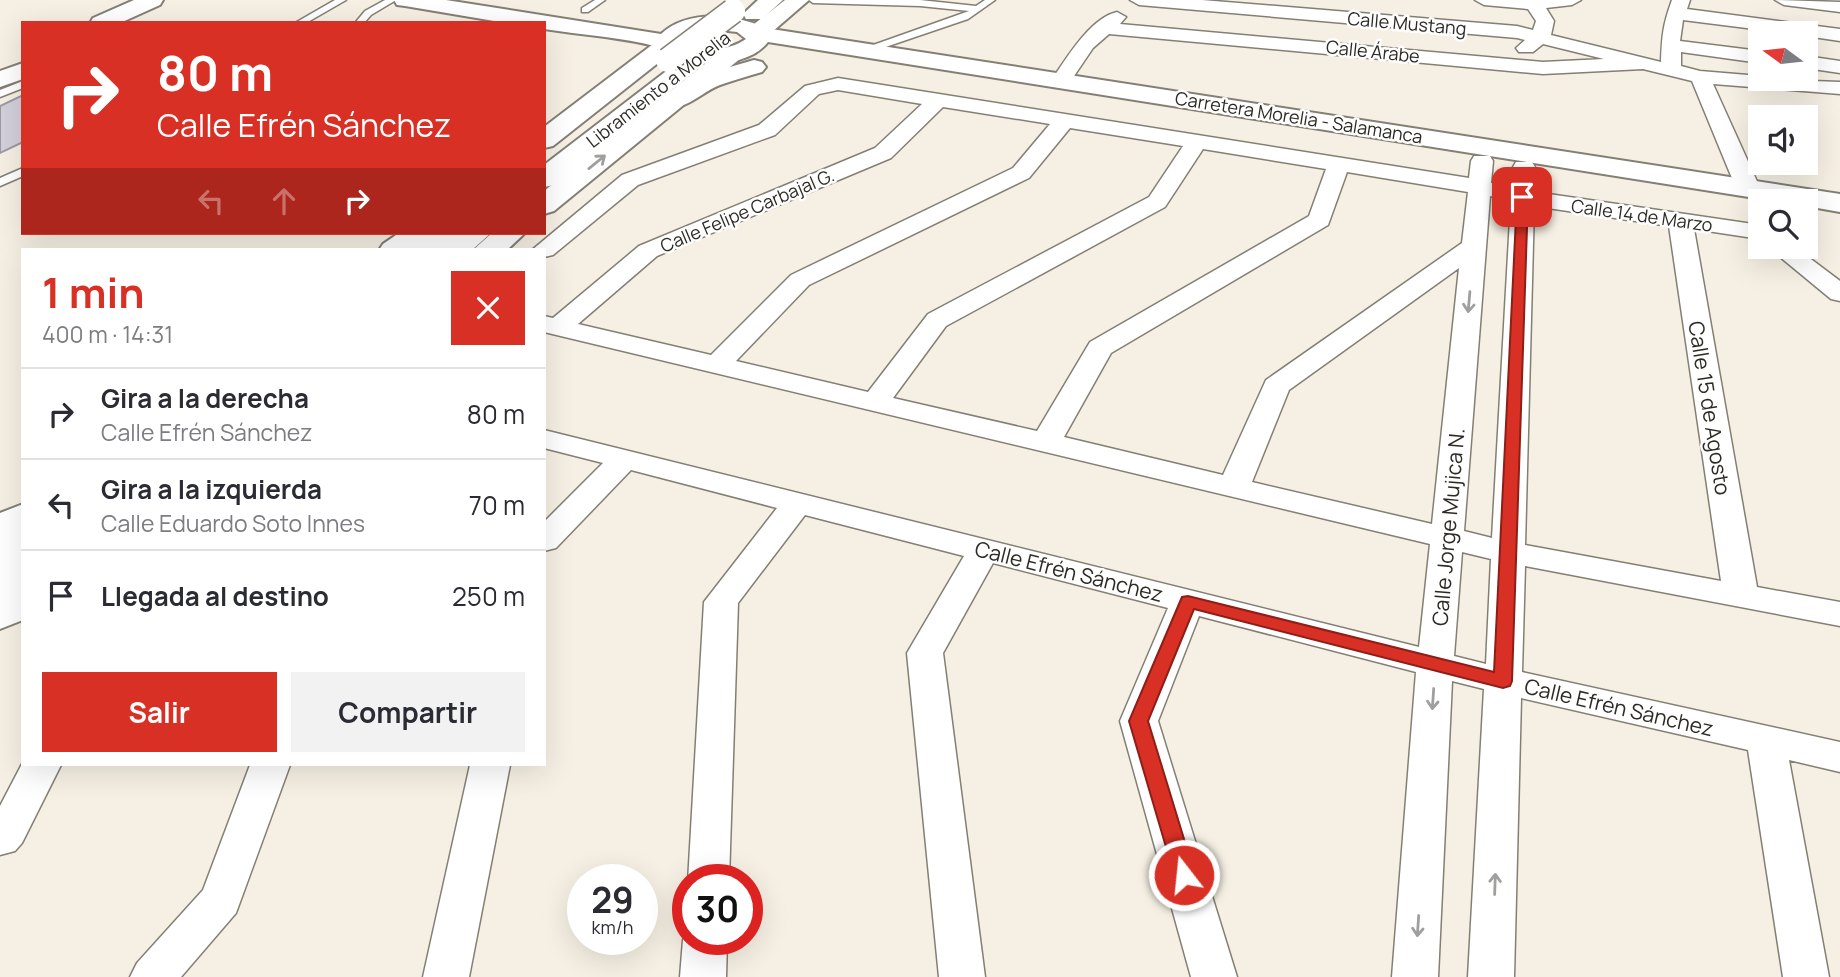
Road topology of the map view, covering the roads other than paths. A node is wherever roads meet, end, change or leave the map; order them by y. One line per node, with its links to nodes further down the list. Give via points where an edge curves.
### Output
1 (152, 0): 20 (main road)
2 (176, 0): 21 (main road)
3 (342, 0): 22 (lane)
4 (392, 0): 23 (lane)
5 (405, 0): 19 (main road)
6 (522, 0): 19 (main road)
7 (813, 0): 15 (lane)
8 (990, 0): 15 (lane)
9 (1140, 0): 17 (street, Calle Mustang); 25 (street)
10 (1484, 0): 12 (street)
11 (1784, 0): 14 (street)
12 (1534, 4): 16 (street); 27 (street, via 1545,21)
13 (1678, 6): 26 (street); 29 (street)
14 (1840, 7)
15 (978, 9): 31 (lane)
16 (1571, 9): 32 (street)
17 (1249, 10): 27 (street, Calle Mustang); 28 (street)
18 (755, 11): 19 (main road); 24 (main road); 24 (main road, Carretera Morelia - Salamanca, via 735,24); 30 (main road, Carretera Morelia - Salamanca); 33 (main road, via 754,45); 34 (main road, Libramiento a Morelia)
19 (620, 17): 24 (main road, Carretera Morelia - Salamanca); 34 (main road, via 646,56)
20 (105, 21)
21 (130, 21)
22 (303, 21)
23 (361, 21)
24 (692, 26): 34 (main road, via 675,33)
25 (1102, 29): 28 (street, Calle Árabe); 46 (street)
26 (1840, 35)
27 (1541, 36): 32 (street, Calle Mustang); 37 (street, via 1521,51)
28 (1234, 38): 37 (street, Calle Árabe)
29 (1669, 45): 35 (street); 42 (street)
30 (813, 51): 31 (main road, Carretera Morelia - Salamanca); 33 (main road, Carretera Morelia - Salamanca); 51 (main road, via 730,73); 59 (main road, Carretera Morelia - Salamanca)
31 (866, 51): 46 (main road, Carretera Morelia - Salamanca)
32 (1594, 51): 38 (street, Calle Mustang)
33 (736, 52): 34 (main road, Carretera Morelia - Salamanca, via 692,54 674,49); 51 (main road)
34 (668, 54): 54 (main road); 56 (main road, Libramiento a Morelia); 60 (main road, Libramiento a Morelia)
35 (1748, 55)
36 (21, 59): 41 (main road)
37 (1485, 62): 38 (street, Calle Árabe, via 1543,68)
38 (1644, 63): 42 (street, Calle Mustang)
39 (1818, 64): 40 (street)
40 (1840, 67)
41 (0, 68)
42 (1671, 69): 44 (street, Calle Mustang)
43 (21, 71): 45 (main road)
44 (1700, 77): 48 (street, Calle Mustang); 63 (street)
45 (0, 80)
46 (1061, 81): 53 (main road, Carretera Morelia - Salamanca)
47 (21, 85): 49 (lane)
48 (1840, 88)
49 (0, 94)
50 (939, 99): 52 (street); 82 (street, via 849,85 812,90 767,130 630,180); 85 (street, Calle Felipe Carbajal G., via 883,153 648,251)
51 (673, 101): 67 (main road, one-way to 51)
52 (1065, 120): 55 (street); 86 (street, via 1021,173 800,280)
53 (1432, 137): 61 (main road, via 1474,148); 64 (main road, Carretera Morelia - Salamanca)
54 (546, 139)
55 (1197, 141): 57 (street); 87 (street, via 1157,202 937,320)
56 (546, 154)
57 (1339, 164): 59 (street); 89 (street, via 1320,219 1100,348)
58 (21, 172): 62 (lane)
59 (1481, 174): 61 (main road, Carretera Morelia - Salamanca); 77 (street, Calle Jorge Mujica N.)
60 (546, 177)
61 (1523, 182): 65 (main road, Carretera Morelia - Salamanca); 71 (street, Calle 14 de Marzo); 99 (street)
62 (0, 183)
63 (1750, 189)
64 (1748, 196)
65 (1748, 197)
66 (1818, 201): 68 (main road, Carretera Morelia - Salamanca)
67 (546, 203)
68 (1840, 203)
69 (1818, 214): 70 (main road)
70 (1840, 217)
71 (1680, 220): 72 (street, Calle 14 de Marzo); 103 (street, Calle 15 de Agosto)
72 (1748, 230)
73 (415, 235): 78 (main road)
74 (442, 235): 79 (main road)
75 (473, 235): 80 (main road)
76 (507, 235): 81 (main road)
77 (1474, 246): 91 (street, via 1276,386); 95 (street, Calle Jorge Mujica N., one-way to 95)
78 (397, 248)
79 (425, 248)
80 (456, 248)
81 (491, 248)
82 (546, 248)
83 (1796, 259): 84 (street)
84 (1840, 293)
85 (551, 325): 86 (street)
86 (717, 365): 87 (street)
87 (875, 402): 89 (street)
88 (546, 439): 90 (street, Calle Efrén Sánchez)
89 (1046, 442): 91 (street)
90 (625, 459): 92 (street, Calle Efrén Sánchez); 96 (street)
91 (1234, 487): 95 (street)
92 (797, 503): 98 (street, Calle Efrén Sánchez); 116 (street, via 721,602)
93 (21, 517): 94 (main road)
94 (0, 531)
95 (1447, 537): 99 (street); 108 (street, Calle Jorge Mujica N.)
96 (546, 539)
97 (21, 544): 100 (main road)
98 (984, 550): 104 (street, Calle Efrén Sánchez); 121 (street, via 925,653)
99 (1508, 552): 103 (street); 109 (street)
100 (0, 557)
101 (21, 574): 102 (main road)
102 (0, 588)
103 (1741, 596): 106 (street)
104 (1188, 601): 108 (street, Calle Efrén Sánchez); 122 (street, via 1139,721)
105 (21, 602): 107 (main road)
106 (1840, 614)
107 (0, 615)
108 (1435, 664): 109 (street, Calle Efrén Sánchez); 123 (street, Calle Jorge Mujica N., one-way to 123)
109 (1503, 681): 110 (street, Calle Efrén Sánchez); 124 (street, one-way to 109)
110 (1766, 740): 111 (street, Calle Efrén Sánchez); 125 (street)
111 (1840, 757)
112 (40, 766): 115 (street)
113 (270, 766): 118 (street, via 220,900)
114 (490, 766): 119 (street)
115 (0, 839)
116 (709, 864)
117 (704, 955): 120 (street)
118 (153, 977)
119 (446, 977)
120 (703, 977)
121 (962, 977)
122 (1214, 977)
123 (1415, 977)
124 (1491, 977)
125 (1806, 977)

